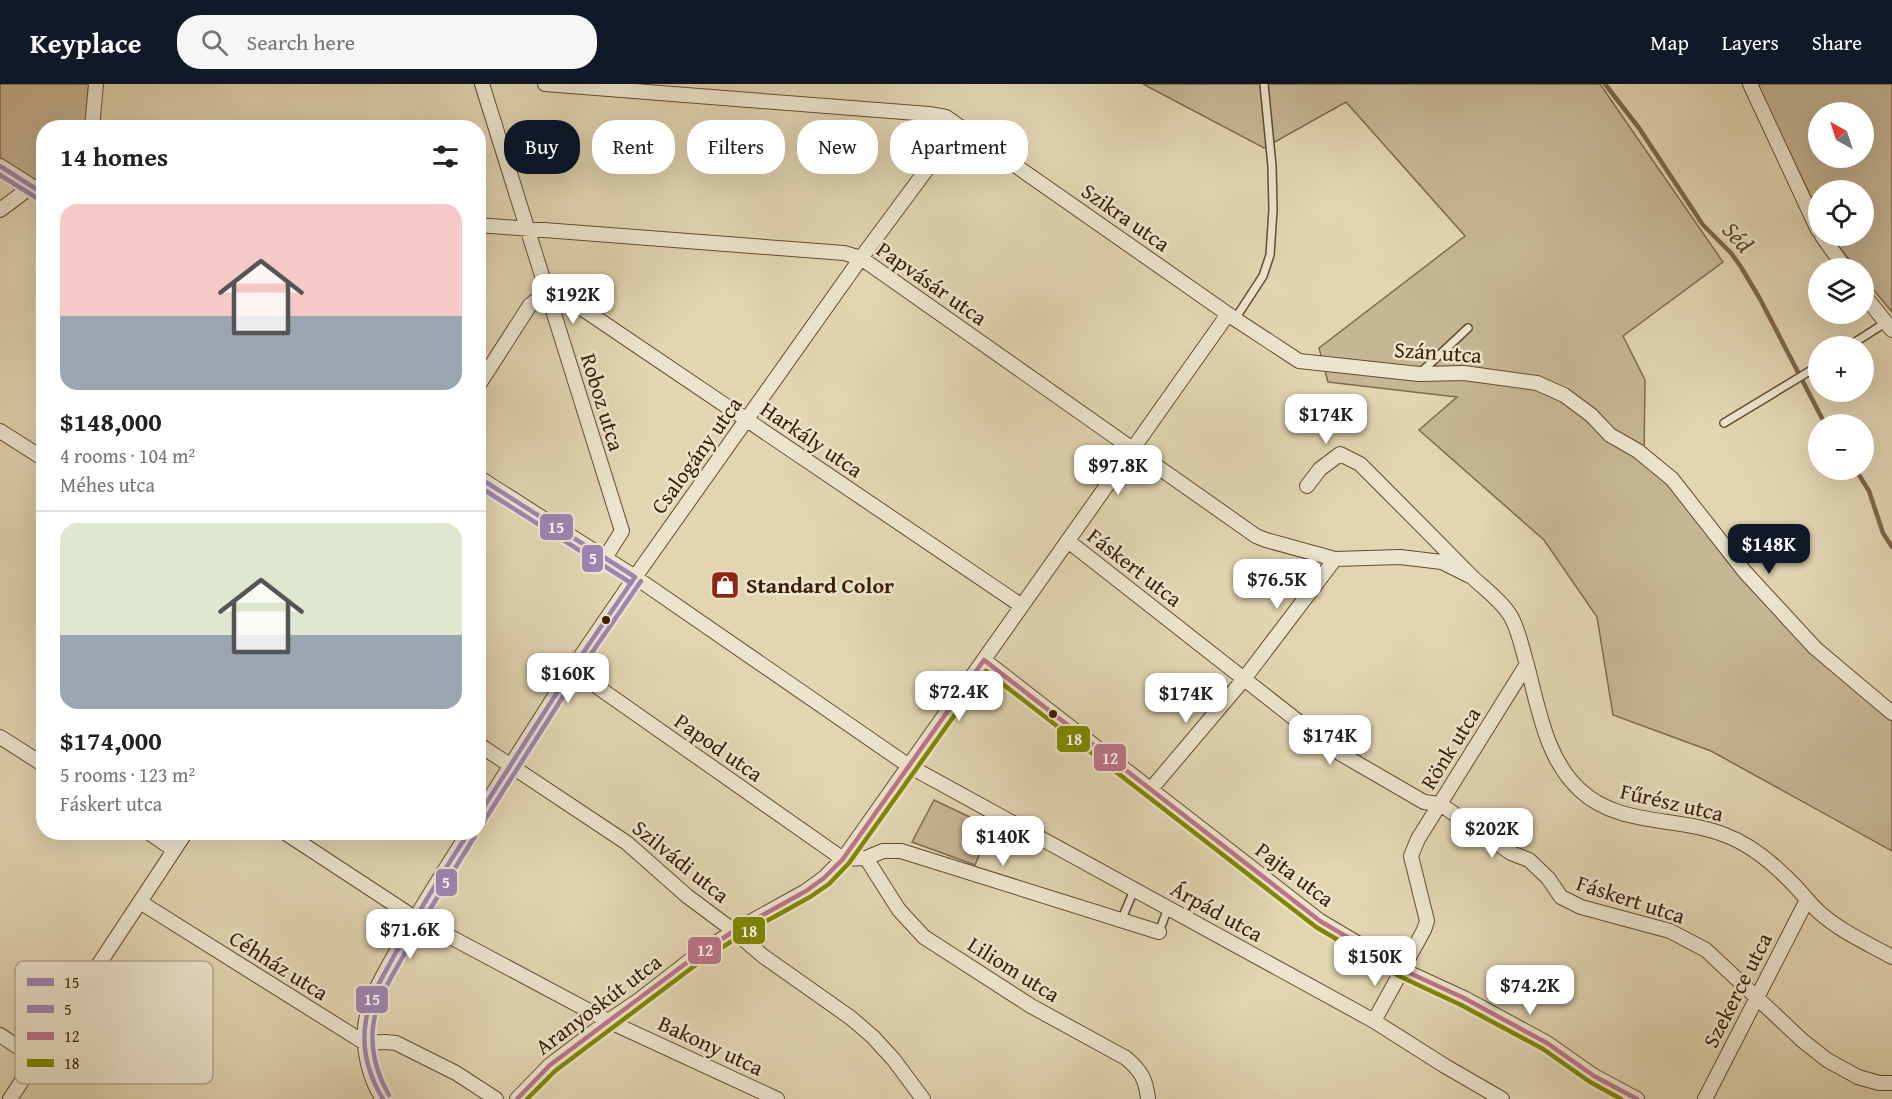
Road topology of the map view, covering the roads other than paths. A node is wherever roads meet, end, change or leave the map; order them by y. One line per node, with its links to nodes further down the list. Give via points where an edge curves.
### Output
1 (96, 84): 6 (street)
2 (482, 84): 16 (street, Roboz utca)
3 (545, 84): 7 (street, Szikra utca, via 929,114)
4 (1264, 84): 20 (lane, Aranyoskút utca, via 1272,166 1270,255 1263,276)
5 (1750, 84): 13 (street)
6 (93, 120)
7 (950, 120)
8 (0, 166): 11 (street)
9 (923, 174): 17 (street, Csalogány utca)
10 (1028, 174): 20 (street, Szikra utca)
11 (36, 188)
12 (36, 192): 14 (street)
13 (1808, 209)
14 (0, 210)
15 (486, 225): 16 (street, Papvásár utca)
16 (527, 228): 17 (street, Papvásár utca, via 844,253); 18 (street, Roboz utca)
17 (861, 258): 27 (street, Csalogány utca); 30 (street, Papvásár utca)
18 (547, 292): 25 (street, via 530,305); 27 (street, Harkály utca, via 568,299); 36 (street, Roboz utca, via 622,531)
19 (1874, 308): 21 (street)
20 (1232, 316): 26 (street, Szán utca, via 1299,361); 30 (street, Aranyoskút utca)
21 (1889, 327): 23 (lane)
22 (1468, 328): 26 (lane)
23 (1870, 336)
24 (1808, 373): 28 (lane)
25 (486, 374)
26 (1419, 374): 45 (street, Szán utca, via 1464,373 1537,383 1564,395 1610,435 1638,451 1672,479 1745,572 1815,648)
27 (747, 421): 38 (street, Csalogány utca); 40 (street, Harkály utca)
28 (1724, 423)
29 (0, 431): 31 (street)
30 (1131, 449): 34 (street, Papvásár utca); 35 (street, Aranyoskút utca)
31 (36, 454)
32 (486, 482): 36 (street, Árpád utca)
33 (1307, 486): 39 (street, Fűrész utca, via 1320,469 1341,454 1360,464)
34 (1266, 540): 37 (street, Fűrész utca)
35 (1068, 541): 40 (street, Aranyoskút utca); 44 (street, Fáskert utca)
36 (605, 558): 38 (street, Árpád utca)
37 (1335, 559): 39 (street, Fűrész utca, via 1400,557 1442,562); 44 (street)
38 (635, 577): 43 (street, Csalogány utca); 50 (street, Árpád utca)
39 (1472, 577): 42 (street, Fűrész utca, via 1498,599 1512,618)
40 (1022, 606): 41 (street, Aranyoskút utca)
41 (984, 660): 50 (street, Aranyoskút utca); 51 (street, Pajta utca)
42 (1527, 664): 52 (street, Rönk utca); 62 (street, Fűrész utca, via 1551,750 1564,773 1581,791 1602,807 1618,812 1726,835 1756,850)
43 (572, 669): 49 (street, Csalogány utca); 60 (street, Papod utca)
44 (1244, 679): 51 (street); 52 (street, Fáskert utca, via 1336,751 1424,802)
45 (1892, 713)
46 (0, 737): 48 (street)
47 (486, 749): 49 (street, Szilvádi utca)
48 (36, 760)
49 (511, 766): 53 (street, Csalogány utca); 67 (street, Szilvádi utca, via 627,843)
50 (909, 766): 60 (street, Aranyoskút utca); 61 (street, Árpád utca)
51 (1151, 789): 71 (street, Pajta utca, via 1320,921)
52 (1440, 804): 71 (street, Rönk utca, via 1411,856 1427,921); 72 (street, Fáskert utca, via 1511,853 1529,860 1561,897 1581,907 1670,931 1690,941 1706,950)
53 (486, 805)
54 (160, 840): 58 (street)
55 (181, 840): 58 (street)
56 (296, 840): 65 (street, Bakony utca)
57 (464, 840): 65 (street)
58 (174, 850): 63 (street)
59 (866, 858): 60 (street); 66 (street, via 883,851 901,851); 86 (street, Liliom utca, via 899,910 924,937 1031,1006 1126,1058 1145,1081)
60 (843, 859): 67 (street, Aranyoskút utca, via 806,891)
61 (1134, 890): 64 (street, Árpád utca); 66 (lane)
62 (1808, 900): 69 (street, Fűrész utca, via 1839,928); 72 (street, Szekerce utca)
63 (140, 902): 70 (street); 76 (street, Céhház utca)
64 (1168, 908): 68 (lane); 74 (street, Árpád utca)
65 (415, 918): 73 (street, Bakony utca); 76 (street, via 373,999)
66 (1121, 921): 68 (street)
67 (734, 931): 73 (street, Aranyoskút utca); 85 (street, Szilvádi utca, via 873,1037)
68 (1158, 932)
69 (1892, 957)
70 (101, 961)
71 (1403, 970): 74 (street, Rönk utca); 88 (street, Pajta utca, via 1547,1043 1594,1076)
72 (1757, 998): 78 (street, Fáskert utca, via 1827,1060 1858,1077); 89 (street, Szekerce utca)
73 (608, 1021): 83 (street, Aranyoskút utca, via 550,1065); 84 (street, Bakony utca)
74 (1374, 1021): 87 (street, Árpád utca)
75 (0, 1035): 77 (street)
76 (365, 1043): 81 (street, via 369,1069); 82 (street, via 396,1043 456,1073)
77 (15, 1045)
78 (1892, 1083)
79 (20, 1084): 80 (street)
80 (10, 1099)
81 (383, 1099)
82 (496, 1099)
83 (517, 1099)
84 (777, 1099)
85 (923, 1099)
86 (1148, 1099)
87 (1502, 1099)
88 (1637, 1099)
89 (1705, 1099)

